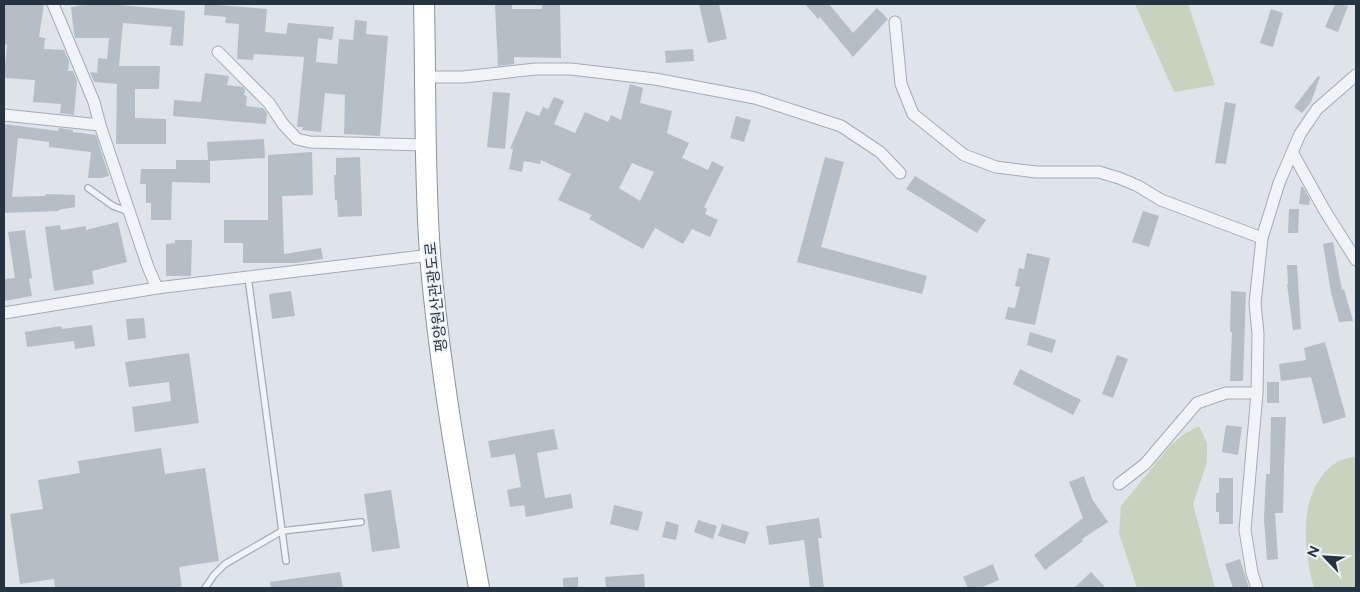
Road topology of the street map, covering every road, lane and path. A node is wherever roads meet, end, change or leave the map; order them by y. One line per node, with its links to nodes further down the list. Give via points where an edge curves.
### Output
1 (53, 4): 8 (street, via 94,102)
2 (424, 4): 6 (highway, 평양원산관광도로)
3 (895, 22): 14 (street, via 901,84 913,114 964,155 996,167 1036,172 1099,172 1138,186 1161,200)
4 (218, 52): 9 (street, via 269,103 297,138 310,142)
5 (1356, 75): 10 (street, via 1317,109)
6 (426, 77): 9 (highway, 평양원산관광도로); 11 (street, via 571,69 655,79 746,96 841,126 880,152)
7 (4, 115): 8 (street)
8 (100, 125): 13 (street)
9 (426, 146): 15 (highway, 평양원산관광도로)
10 (1292, 152): 14 (street, via 1278,183); 16 (street)
11 (900, 173)
12 (88, 188): 13 (lane, via 113,206)
13 (129, 212): 18 (street)
14 (1262, 238): 20 (street, via 1254,303 1258,334)
15 (430, 255): 17 (street); 26 (highway, 평양원산관광도로, via 439,339)
16 (1356, 260)
17 (248, 277): 18 (street); 23 (lane)
18 (157, 288): 19 (street)
19 (4, 313)
20 (1258, 393): 21 (street, via 1226,393 1197,403 1145,464); 27 (street, via 1245,530)
21 (1119, 484)
22 (361, 522): 23 (lane)
23 (282, 531): 24 (lane); 25 (lane, via 225,564)
24 (286, 561)
25 (205, 588)
26 (478, 588)
27 (1257, 588)

